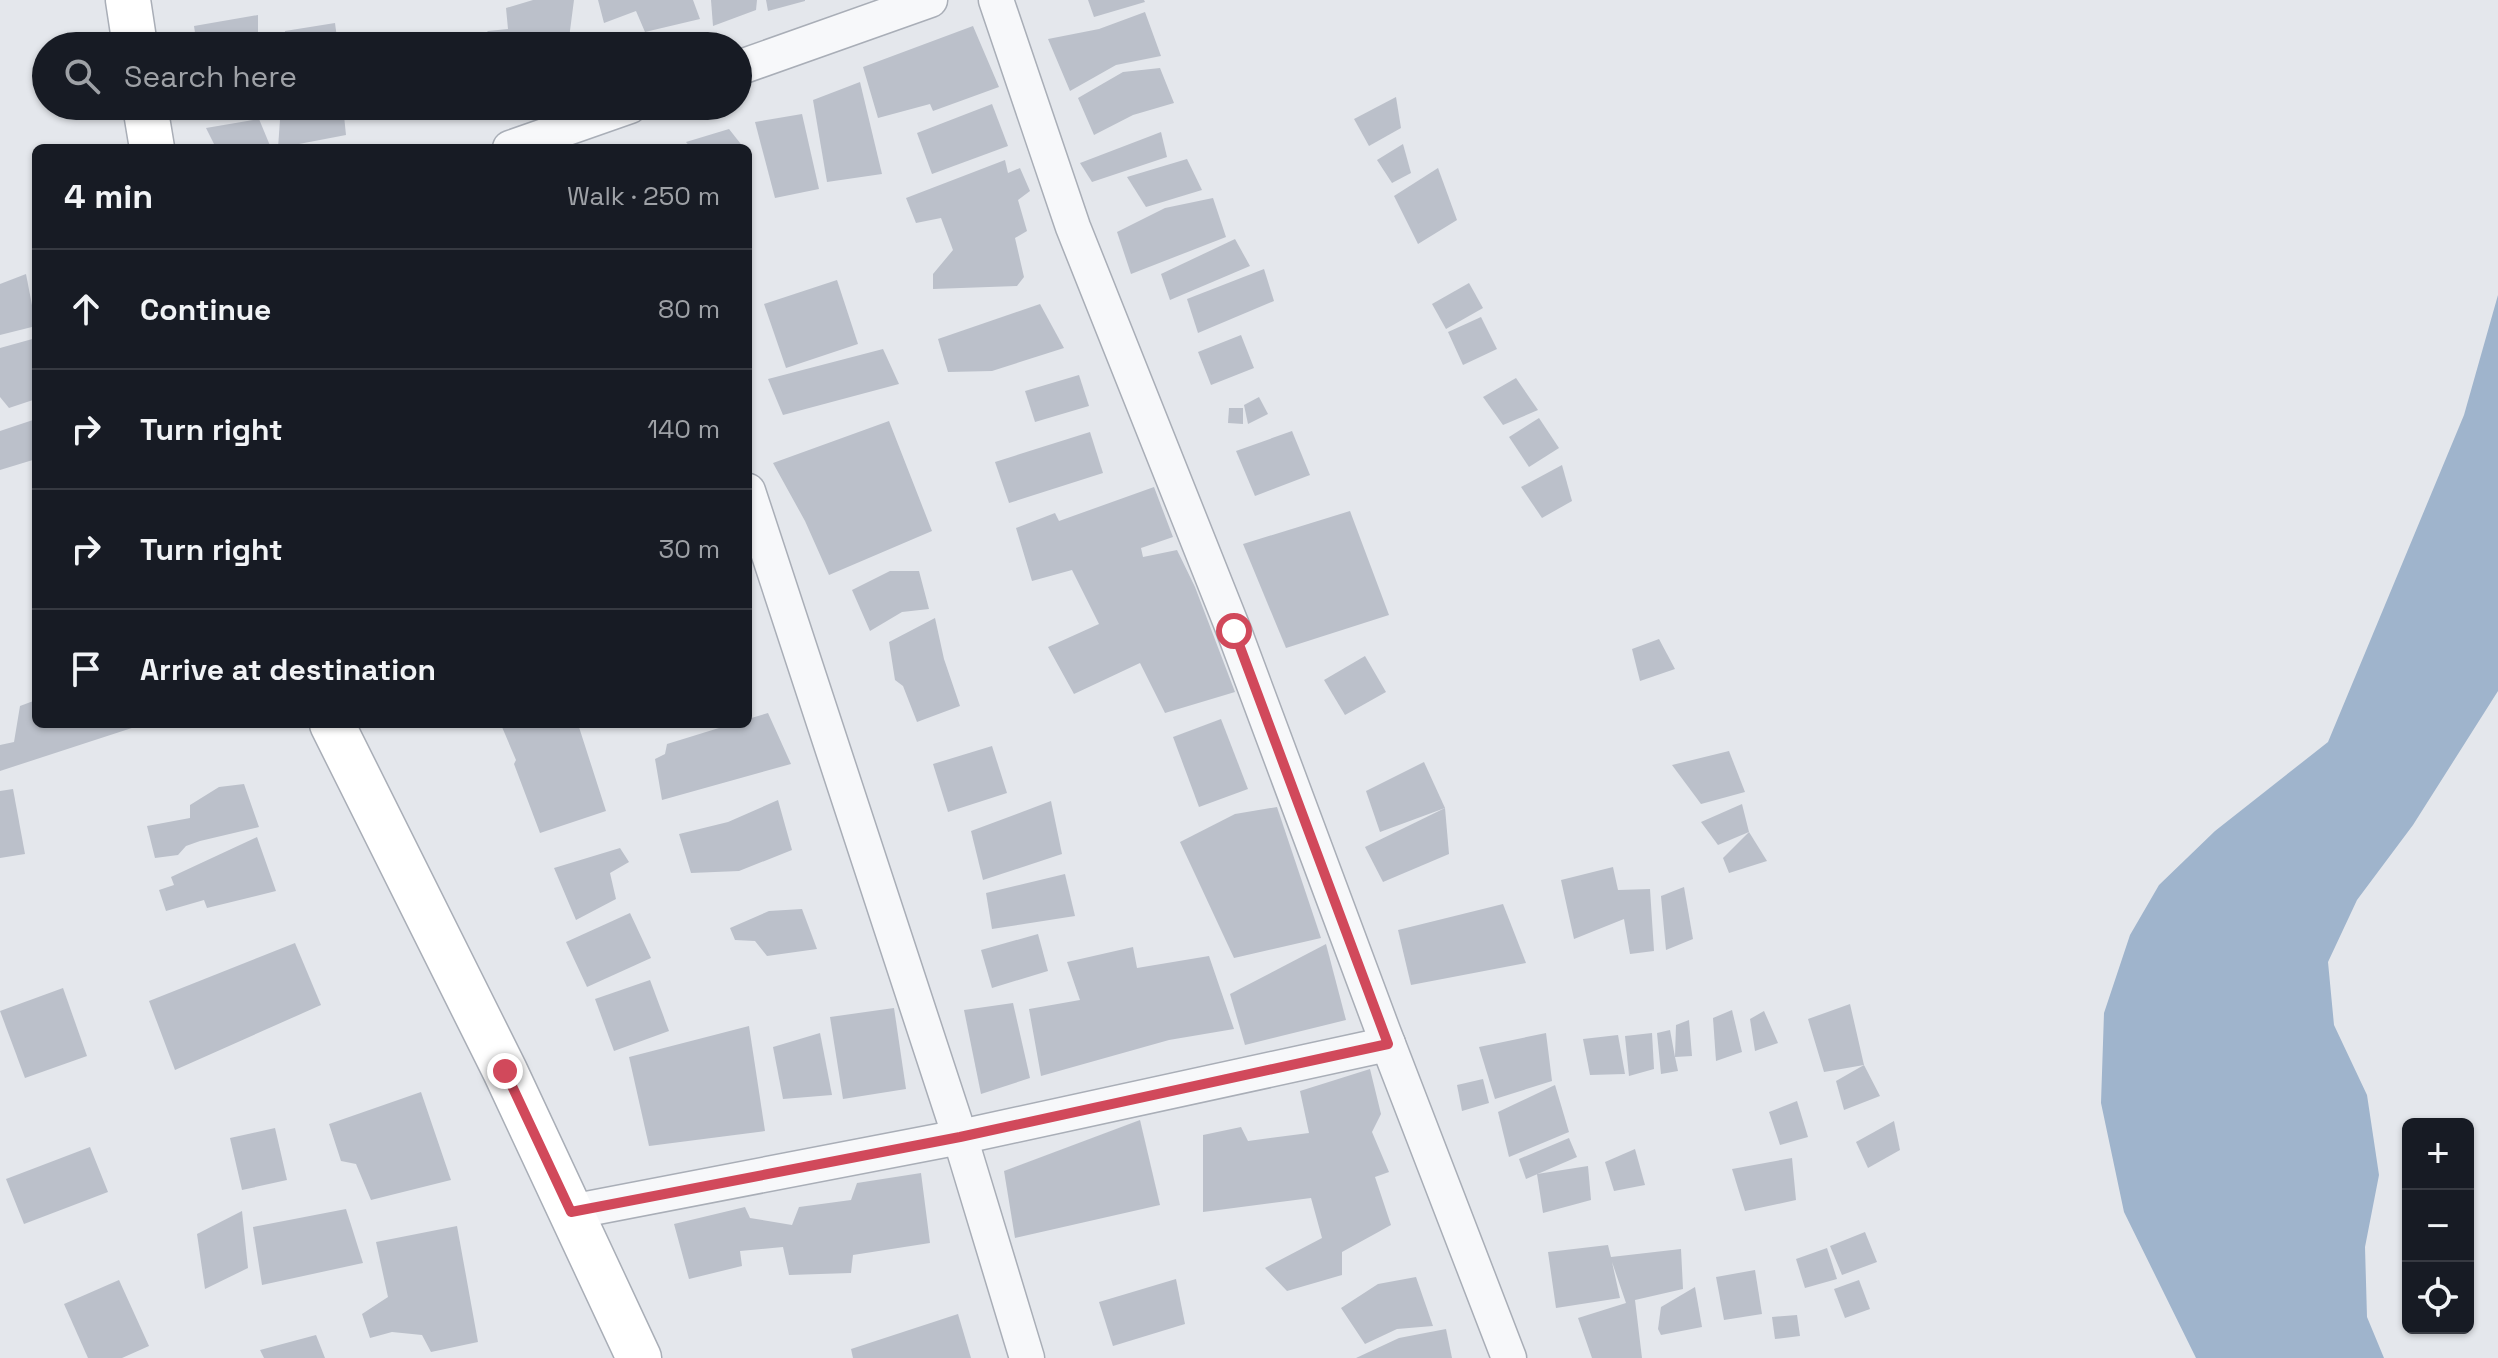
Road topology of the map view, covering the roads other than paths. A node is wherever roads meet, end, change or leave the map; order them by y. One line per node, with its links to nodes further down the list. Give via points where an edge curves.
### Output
1 (128, 0): 4 (street)
2 (930, 0): 5 (street)
3 (996, 0): 12 (street, via 1073,227 1234,631)
4 (133, 32)
5 (752, 63)
6 (147, 120): 8 (street)
7 (590, 120): 9 (street)
8 (151, 144)
9 (521, 144)
10 (752, 503): 13 (street)
11 (334, 728): 14 (street)
12 (1388, 1044): 13 (street); 17 (street)
13 (960, 1137): 14 (street); 16 (street)
14 (571, 1212): 15 (street)
15 (639, 1358)
16 (1027, 1358)
17 (1509, 1358)

